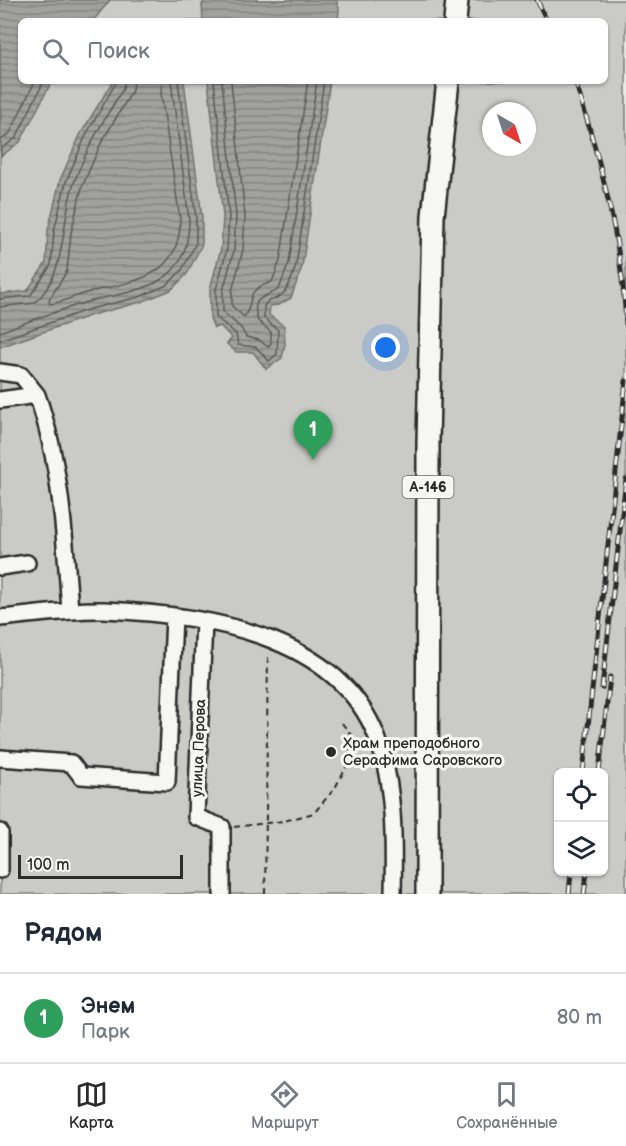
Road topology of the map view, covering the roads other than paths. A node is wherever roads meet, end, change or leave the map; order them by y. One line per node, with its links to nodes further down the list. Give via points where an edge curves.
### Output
1 (457, 0): 2 (highway)
2 (455, 18)
3 (448, 84): 18 (highway, А-146, via 433,216)
4 (0, 372): 5 (street, via 21,375)
5 (36, 395): 6 (street); 9 (street, via 50,431)
6 (0, 400)
7 (27, 563): 8 (street)
8 (0, 567)
9 (70, 611): 10 (street); 11 (street)
10 (174, 616): 12 (street); 13 (street, via 168,782 81,776 70,763)
11 (0, 618)
12 (204, 621): 16 (street, улица Перова, via 196,816 222,827); 17 (street, via 268,639 308,658 357,703 376,737 385,764)
13 (0, 758)
14 (0, 832): 15 (street)
15 (0, 870)
16 (222, 894)
17 (393, 894)
18 (427, 894)

